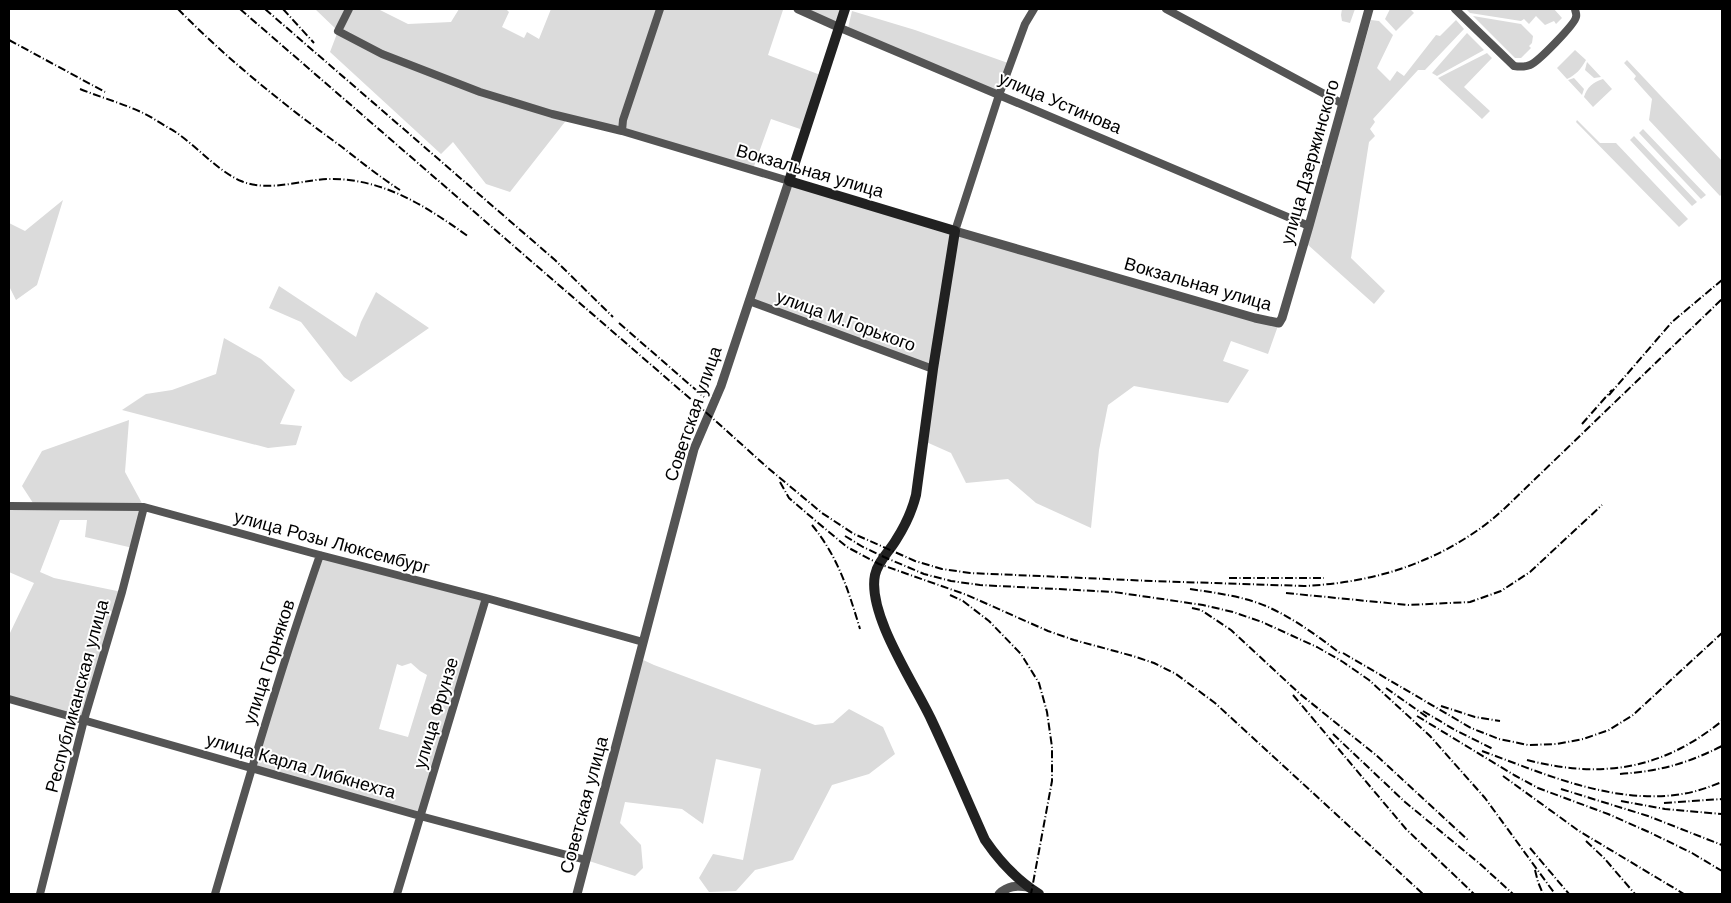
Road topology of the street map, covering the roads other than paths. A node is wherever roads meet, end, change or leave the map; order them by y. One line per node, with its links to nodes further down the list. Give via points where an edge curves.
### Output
1 (349, 9): 13 (street, Вокзальная улица, via 338,31 382,54 480,92)
2 (660, 9): 13 (street)
3 (798, 9): 10 (street, улица Устинова)
4 (845, 9): 10 (main road, Советская улица)
5 (1034, 9): 11 (street, via 1025,24)
6 (1166, 9): 12 (street)
7 (1369, 9): 12 (street, улица Дзержинского)
8 (1456, 9): 9 (street, via 1514,66 1521,67 1538,61 1572,25)
9 (1575, 9)
10 (838, 27): 11 (street, улица Устинова); 14 (main road, Советская улица)
11 (999, 95): 15 (street, улица Устинова); 16 (street)
12 (1343, 104): 15 (street, улица Дзержинского)
13 (622, 131): 14 (street, Вокзальная улица)
14 (789, 181): 16 (main road, Вокзальная улица); 17 (street, Советская улица)
15 (1309, 226): 18 (street, улица Дзержинского)
16 (956, 231): 18 (street, Вокзальная улица); 19 (main road)
17 (749, 301): 19 (street, улица М.Горького); 24 (street, Советская улица, via 721,386 694,450)
18 (1279, 323)
19 (933, 369): 30 (main road, via 916,495 911,514 879,564 875,574 875,594 889,639 931,719 985,840 997,858)
20 (9, 506): 21 (street, улица Розы Люксембург)
21 (144, 506): 22 (street, улица Розы Люксембург); 26 (street, Республиканская улица)
22 (320, 555): 23 (street, улица Розы Люксембург); 27 (street, улица Горняков)
23 (486, 598): 24 (street, улица Розы Люксембург); 28 (street, улица Фрунзе)
24 (642, 642): 29 (street, Советская улица)
25 (9, 699): 26 (street, улица Карла Либкнехта)
26 (84, 720): 27 (street, улица Карла Либкнехта); 31 (street, Республиканская улица)
27 (252, 768): 28 (street, улица Карла Либкнехта); 32 (street, улица Горняков)
28 (420, 816): 29 (street, улица Карла Либкнехта); 33 (street, улица Фрунзе)
29 (586, 860): 34 (street, Советская улица)
30 (1028, 887): 35 (street, via 1007,887); 36 (main road)
31 (40, 894)
32 (215, 894)
33 (397, 894)
34 (577, 894)
35 (999, 894)
36 (1040, 894)

